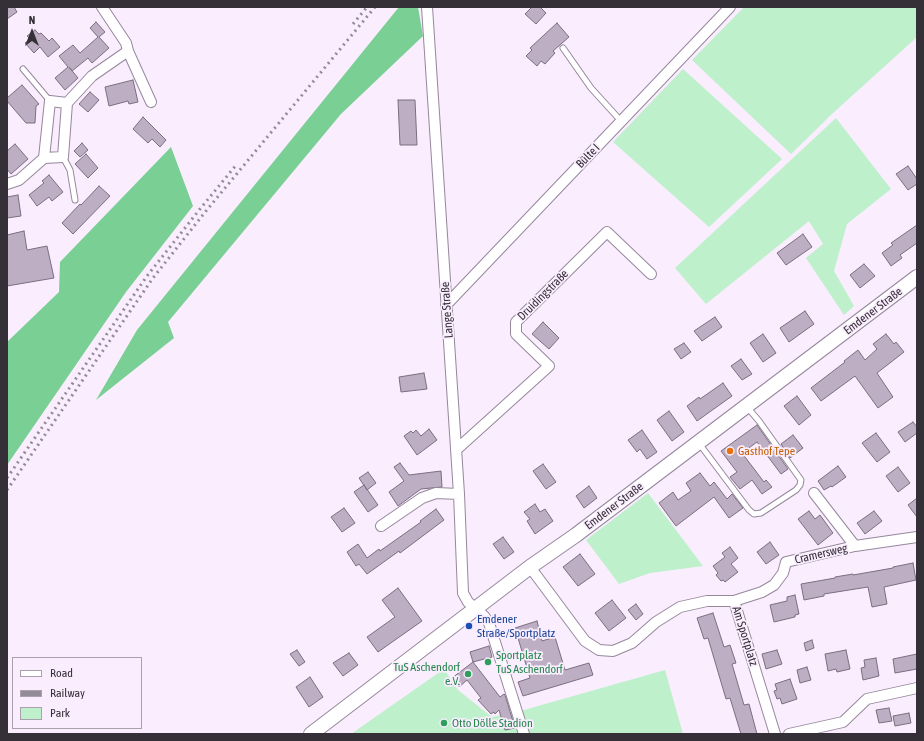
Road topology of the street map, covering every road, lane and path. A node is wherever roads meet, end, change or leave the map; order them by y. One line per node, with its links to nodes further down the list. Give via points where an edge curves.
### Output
1 (102, 7): 5 (street)
2 (427, 7): 17 (street, Lange Straße)
3 (730, 7): 10 (street, Bülte I)
4 (563, 48): 10 (lane, via 591,88)
5 (128, 50): 8 (street); 9 (street, via 92,76)
6 (23, 69): 7 (lane)
7 (50, 101): 9 (street); 12 (street)
8 (151, 102)
9 (68, 103): 11 (street)
10 (621, 121): 17 (street, Bülte I)
11 (63, 157): 12 (street); 14 (lane, via 70,170)
12 (44, 158): 13 (street, via 19,180)
13 (7, 184)
14 (75, 200)
15 (650, 274): 20 (street, Druidingstraße, via 607,232 516,322 516,334 549,366)
16 (917, 277): 18 (street, Emdener Straße)
17 (446, 305): 20 (street, Lange Straße)
18 (746, 406): 19 (street, Emdener Straße); 19 (lane, via 801,480 796,490 761,513 754,514)
19 (698, 442): 26 (street, Emdener Straße)
20 (456, 450): 22 (street, Lange Straße)
21 (814, 493): 25 (street, Cramersweg)
22 (459, 494): 23 (street, via 436,493 422,498); 28 (street, Lange Straße, via 463,593)
23 (381, 526)
24 (917, 537): 25 (street, Cramersweg)
25 (854, 546): 27 (street, Cramersweg, via 786,562 783,573 774,585 762,592)
26 (530, 567): 27 (street, Am Sportplatz, via 585,641 599,650 613,651 632,643 656,622 680,607 707,601); 28 (street, Emdener Straße)
27 (734, 601): 32 (street, Am Sportplatz)
28 (475, 609): 30 (street, Emdener Straße); 31 (street, Lange Straße, via 489,623)
29 (917, 688): 33 (street, via 867,699 843,722)
30 (311, 734)
31 (524, 734)
32 (774, 734)
33 (789, 734)

